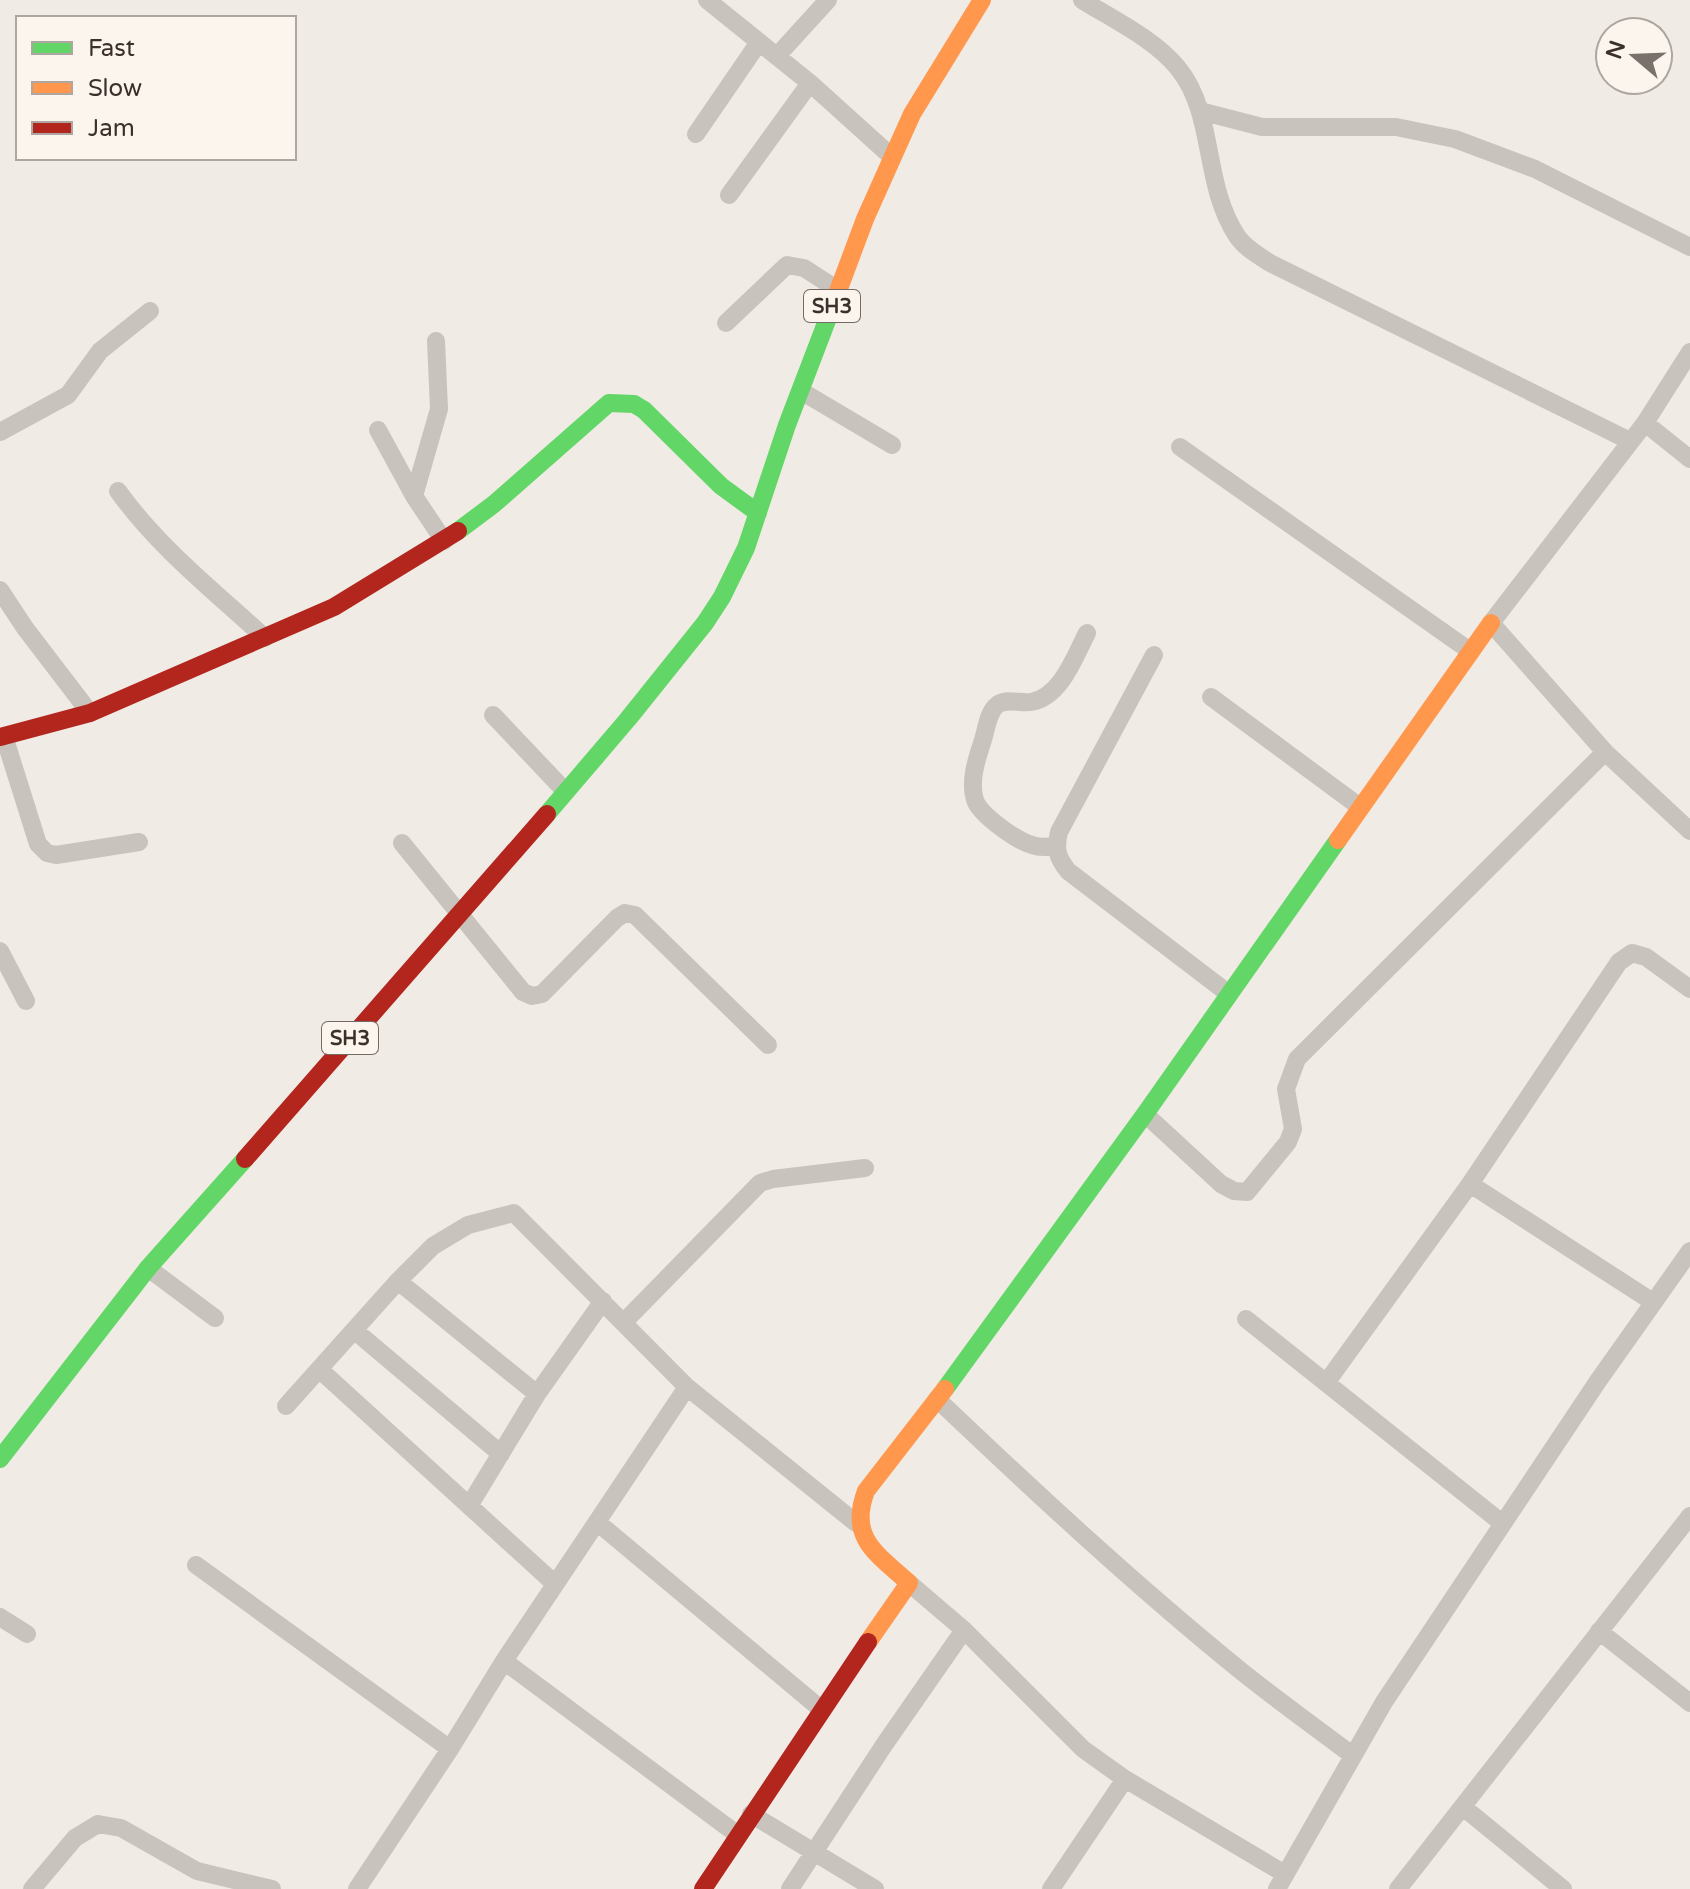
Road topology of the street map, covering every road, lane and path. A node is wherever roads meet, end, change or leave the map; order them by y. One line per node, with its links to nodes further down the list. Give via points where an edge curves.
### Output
1 (707, 0): 5 (street)
2 (828, 0): 6 (street)
3 (982, 0): 10 (street, SH3, via 912,114)
4 (1082, 0): 8 (street, via 1178,68)
5 (759, 42): 6 (street); 9 (street)
6 (777, 56): 7 (street)
7 (810, 83): 10 (street); 11 (street)
8 (1200, 111): 12 (street, via 1262,127 1396,127 1455,139 1535,169); 22 (street, via 1216,195 1238,238 1253,252)
9 (696, 134)
10 (892, 157): 13 (street, SH3)
11 (729, 195)
12 (1690, 247)
13 (838, 290): 15 (street, via 804,268 787,265); 18 (street, SH3)
14 (150, 311): 21 (street, via 100,351 68,395)
15 (726, 323)
16 (436, 341): 27 (street, via 439,409)
17 (1690, 352): 19 (street)
18 (801, 391): 23 (street); 28 (street, SH3)
19 (1645, 423): 22 (street); 25 (street)
20 (378, 430): 27 (street)
21 (0, 432)
22 (1630, 441): 31 (street)
23 (892, 445)
24 (1180, 447): 34 (street)
25 (1690, 459)
26 (118, 491): 33 (street, via 137,518)
27 (414, 496): 29 (street)
28 (758, 513): 29 (street, via 721,486 644,410 609,403); 41 (street, SH3, via 735,571 705,623)
29 (444, 541): 33 (street, via 334,607)
30 (0, 590): 37 (street)
31 (1491, 623): 34 (street); 40 (street)
32 (1087, 633): 46 (street, via 1045,697 996,705 973,783 982,812 1026,843)
33 (265, 638): 37 (street)
34 (1470, 651): 42 (street)
35 (1154, 655): 46 (street)
36 (1211, 697): 42 (street)
37 (90, 713): 39 (street)
38 (493, 715): 41 (street)
39 (2, 737): 44 (street, via 38,844 47,853)
40 (1605, 752): 43 (street); 53 (street, via 1297,1059 1286,1089 1293,1129 1247,1192 1221,1184)
41 (565, 791): 47 (street, SH3)
42 (1360, 807): 50 (street)
43 (1690, 831)
44 (139, 842)
45 (402, 843): 47 (street)
46 (1056, 846): 50 (street, via 1068,871)
47 (462, 914): 52 (street, via 523,992 532,996 542,994 617,918 635,915); 57 (street, SH3)
48 (0, 951): 51 (street)
49 (1690, 989): 55 (street, via 1646,957 1632,953 1619,962)
50 (1229, 994): 53 (street)
51 (26, 1001)
52 (768, 1045)
53 (1145, 1114): 69 (street)
54 (865, 1168): 63 (street, via 760,1183)
55 (1470, 1184): 60 (street); 66 (street)
56 (1690, 1251): 60 (street)
57 (148, 1268): 61 (street); 72 (street, SH3)
58 (398, 1281): 59 (street, via 444,1237 514,1213); 64 (street); 68 (street)
59 (603, 1301): 63 (street); 68 (street)
60 (1653, 1302): 77 (street)
61 (215, 1318)
62 (1246, 1319): 66 (street)
63 (624, 1322): 67 (street)
64 (354, 1330): 65 (street); 71 (street)
65 (319, 1369): 70 (street); 73 (street)
66 (1326, 1383): 77 (street)
67 (687, 1387): 75 (street); 76 (street)
68 (537, 1394): 71 (street)
69 (937, 1399): 76 (street, via 866,1491); 89 (street, via 1058,1515 1169,1611)
70 (286, 1406)
71 (501, 1454): 73 (street)
72 (0, 1459)
73 (469, 1506): 80 (street)
74 (1690, 1516): 83 (street)
75 (597, 1522): 80 (street); 87 (street)
76 (856, 1523): 79 (street, via 866,1542)
77 (1502, 1523): 89 (street)
78 (196, 1565): 88 (street)
79 (909, 1583): 82 (street); 87 (street)
80 (555, 1584): 85 (street)
81 (0, 1617): 84 (street)
82 (964, 1630): 90 (street, via 1063,1732); 94 (street)
83 (1599, 1631): 86 (street); 91 (street)
84 (27, 1634)
85 (504, 1661): 88 (street); 93 (street)
86 (1690, 1703)
87 (822, 1710): 92 (street)
88 (450, 1749): 98 (street)
89 (1352, 1755): 95 (street)
90 (1125, 1779): 95 (street); 102 (street)
91 (1463, 1807): 103 (street); 104 (street)
92 (751, 1814): 93 (street); 94 (street)
93 (738, 1835): 99 (street)
94 (815, 1851): 100 (street); 101 (street)
95 (1281, 1882)
96 (32, 1889): 97 (street, via 75,1838 98,1824 121,1828 197,1871)
97 (272, 1889)
98 (357, 1889)
99 (703, 1889)
100 (790, 1889)
101 (875, 1889)
102 (1051, 1889)
103 (1398, 1889)
104 (1563, 1889)

